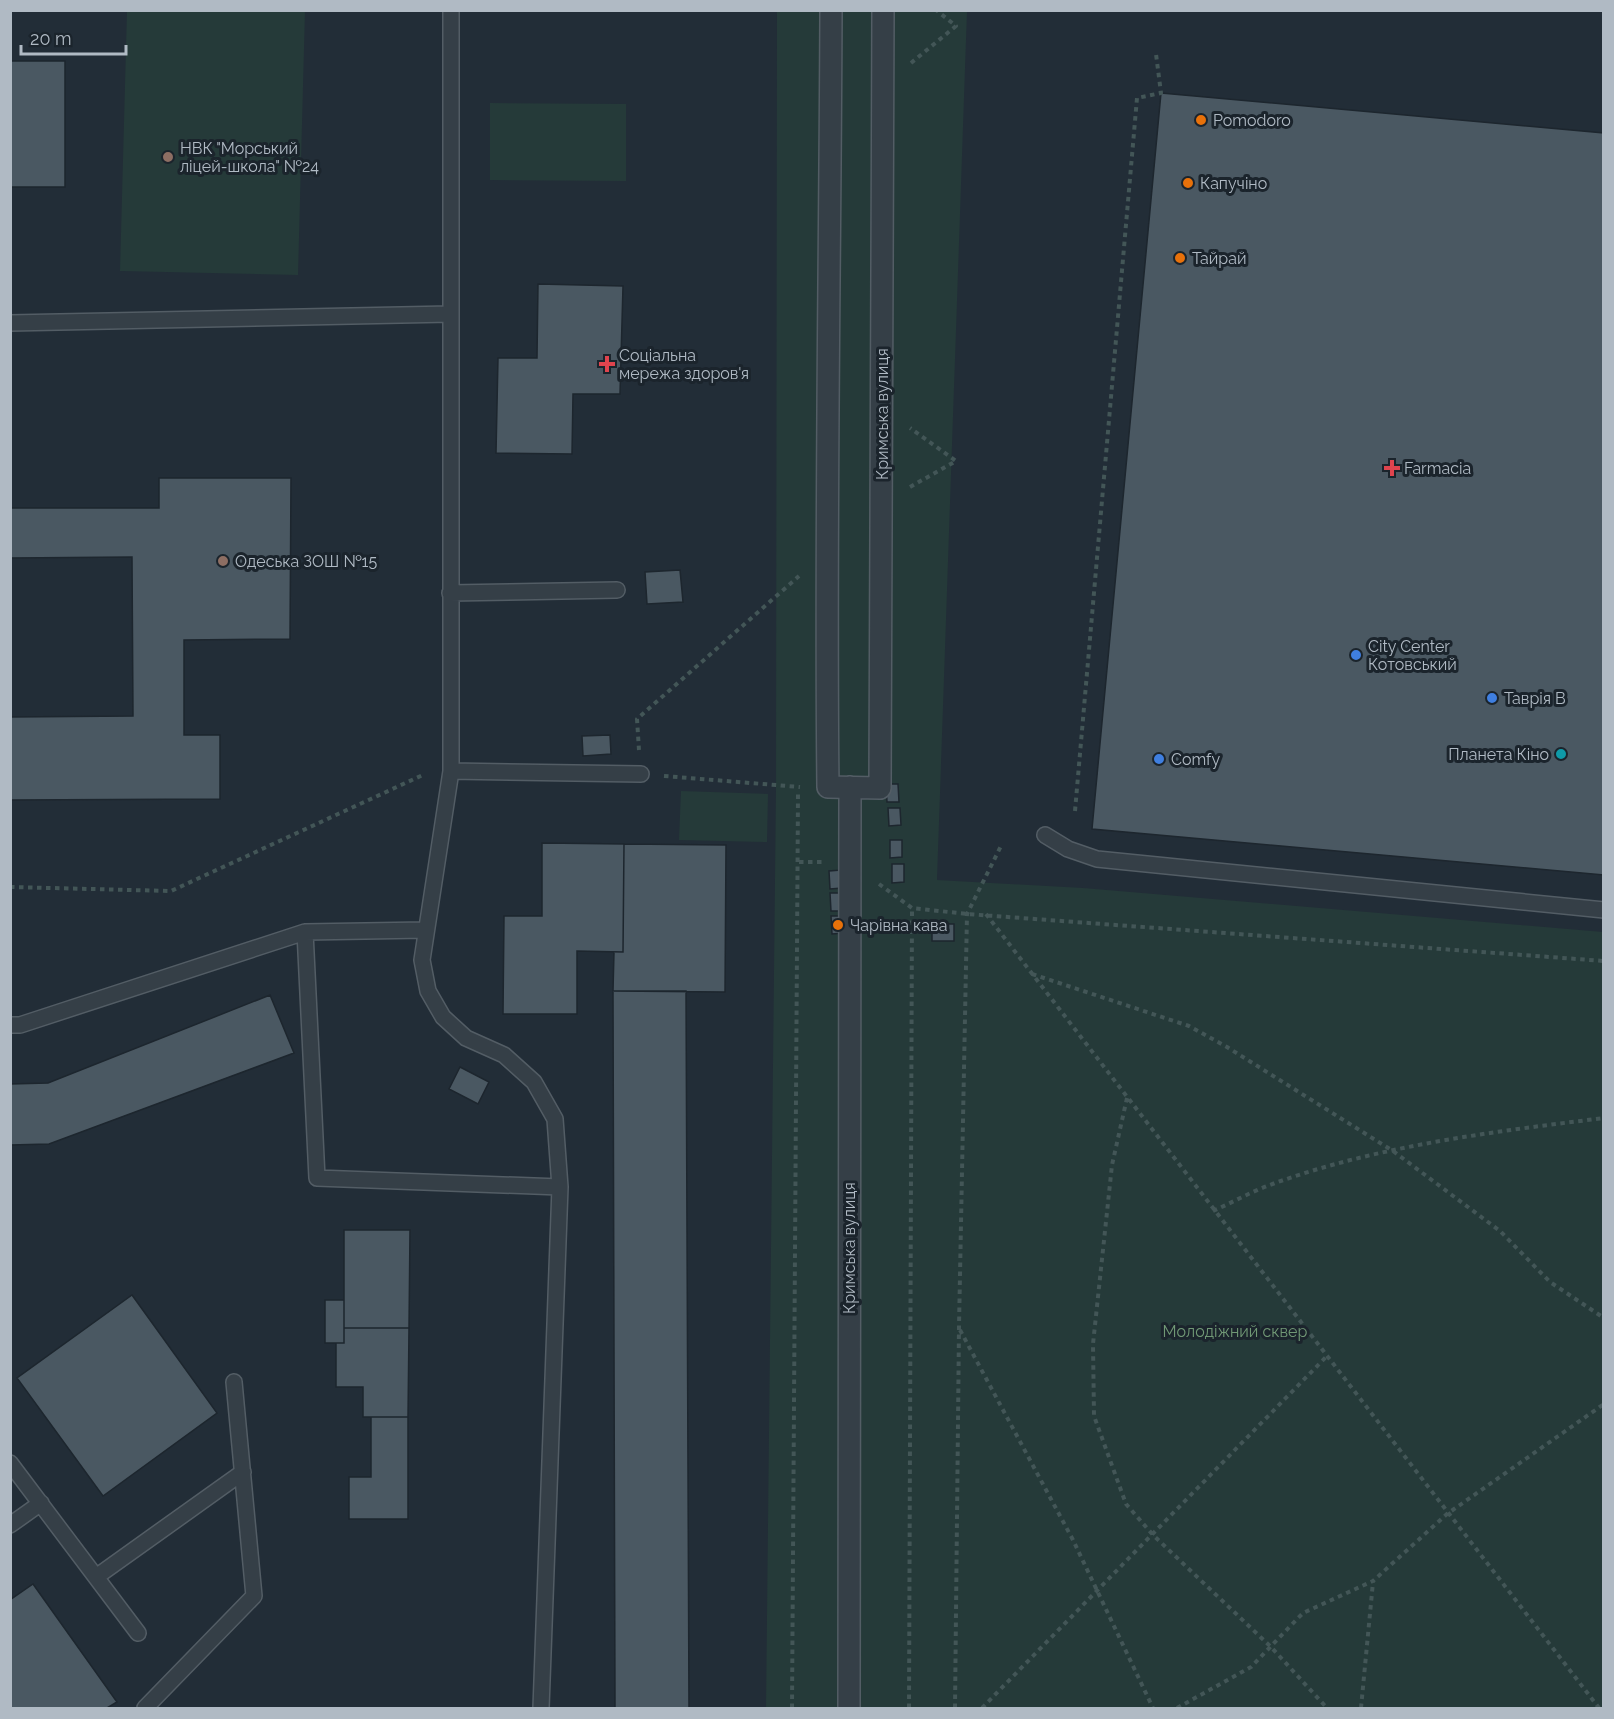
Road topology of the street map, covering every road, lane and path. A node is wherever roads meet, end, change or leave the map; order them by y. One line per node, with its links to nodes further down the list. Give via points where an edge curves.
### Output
1 (451, 10): 7 (lane)
2 (831, 10): 11 (street, Кримська вулиця)
3 (883, 10): 6 (street, Кримська вулиця)
4 (936, 10): 6 (path, via 956,26)
5 (1156, 54): 20 (path, via 1161,93 1137,98)
6 (883, 87): 9 (street, Кримська вулиця)
7 (450, 314): 8 (lane); 13 (lane)
8 (10, 323)
9 (882, 408): 10 (street, Кримська вулиця); 10 (path, via 956,461)
10 (881, 503): 19 (street, Кримська вулиця, via 880,788)
11 (825, 552): 14 (path); 19 (street, Кримська вулиця, via 828,787)
12 (617, 590): 13 (lane)
13 (450, 594): 15 (lane)
14 (637, 719)
15 (451, 771): 16 (lane); 24 (path, via 421,775 171,891); 29 (lane)
16 (641, 774): 17 (path)
17 (776, 787)
18 (798, 787): 57 (path)
19 (850, 787): 23 (street, Кримська вулиця)
20 (1075, 811)
21 (1045, 835): 26 (lane, via 1068,849 1097,859)
22 (1001, 846): 27 (path)
23 (849, 862): 25 (path); 58 (street, Кримська вулиця)
24 (10, 887)
25 (912, 908): 27 (path); 59 (path)
26 (1604, 910)
27 (967, 914): 28 (path); 40 (path)
28 (986, 914): 31 (path); 32 (path)
29 (425, 930): 30 (lane); 37 (lane, via 422,960 428,991 443,1017 466,1038 504,1055 519,1068 534,1082 555,1119)
30 (305, 932): 33 (lane, via 21,1025); 37 (lane, via 317,1178)
31 (1604, 961)
32 (1031, 974): 34 (path); 36 (path, via 1189,1026)
33 (10, 1025)
34 (1128, 1097): 38 (path); 49 (path, via 1108,1201 1093,1344 1094,1416 1126,1504)
35 (1604, 1118): 36 (path)
36 (1393, 1151): 38 (path, via 1267,1186); 39 (path, via 1500,1231 1550,1282)
37 (560, 1187): 56 (lane)
38 (1213, 1211): 41 (path)
39 (1604, 1318)
40 (959, 1327): 52 (path); 60 (path)
41 (1326, 1357): 47 (path); 49 (path)
42 (234, 1382): 45 (lane)
43 (1604, 1404): 47 (path)
44 (10, 1463): 46 (lane)
45 (243, 1472): 50 (lane); 55 (lane, via 254,1596)
46 (41, 1503): 48 (lane); 50 (lane)
47 (1447, 1514): 51 (path); 66 (path)
48 (10, 1525)
49 (1153, 1534): 52 (path); 54 (path)
50 (96, 1577): 53 (lane)
51 (1373, 1581): 54 (path, via 1303,1613); 65 (path)
52 (1098, 1592): 61 (path); 62 (path)
53 (138, 1633)
54 (1271, 1647): 63 (path, via 1251,1667); 64 (path)
55 (145, 1708)
56 (542, 1708)
57 (792, 1708)
58 (849, 1708)
59 (909, 1708)
60 (955, 1708)
61 (982, 1708)
62 (1153, 1708)
63 (1177, 1708)
64 (1327, 1708)
65 (1361, 1708)
66 (1599, 1708)

